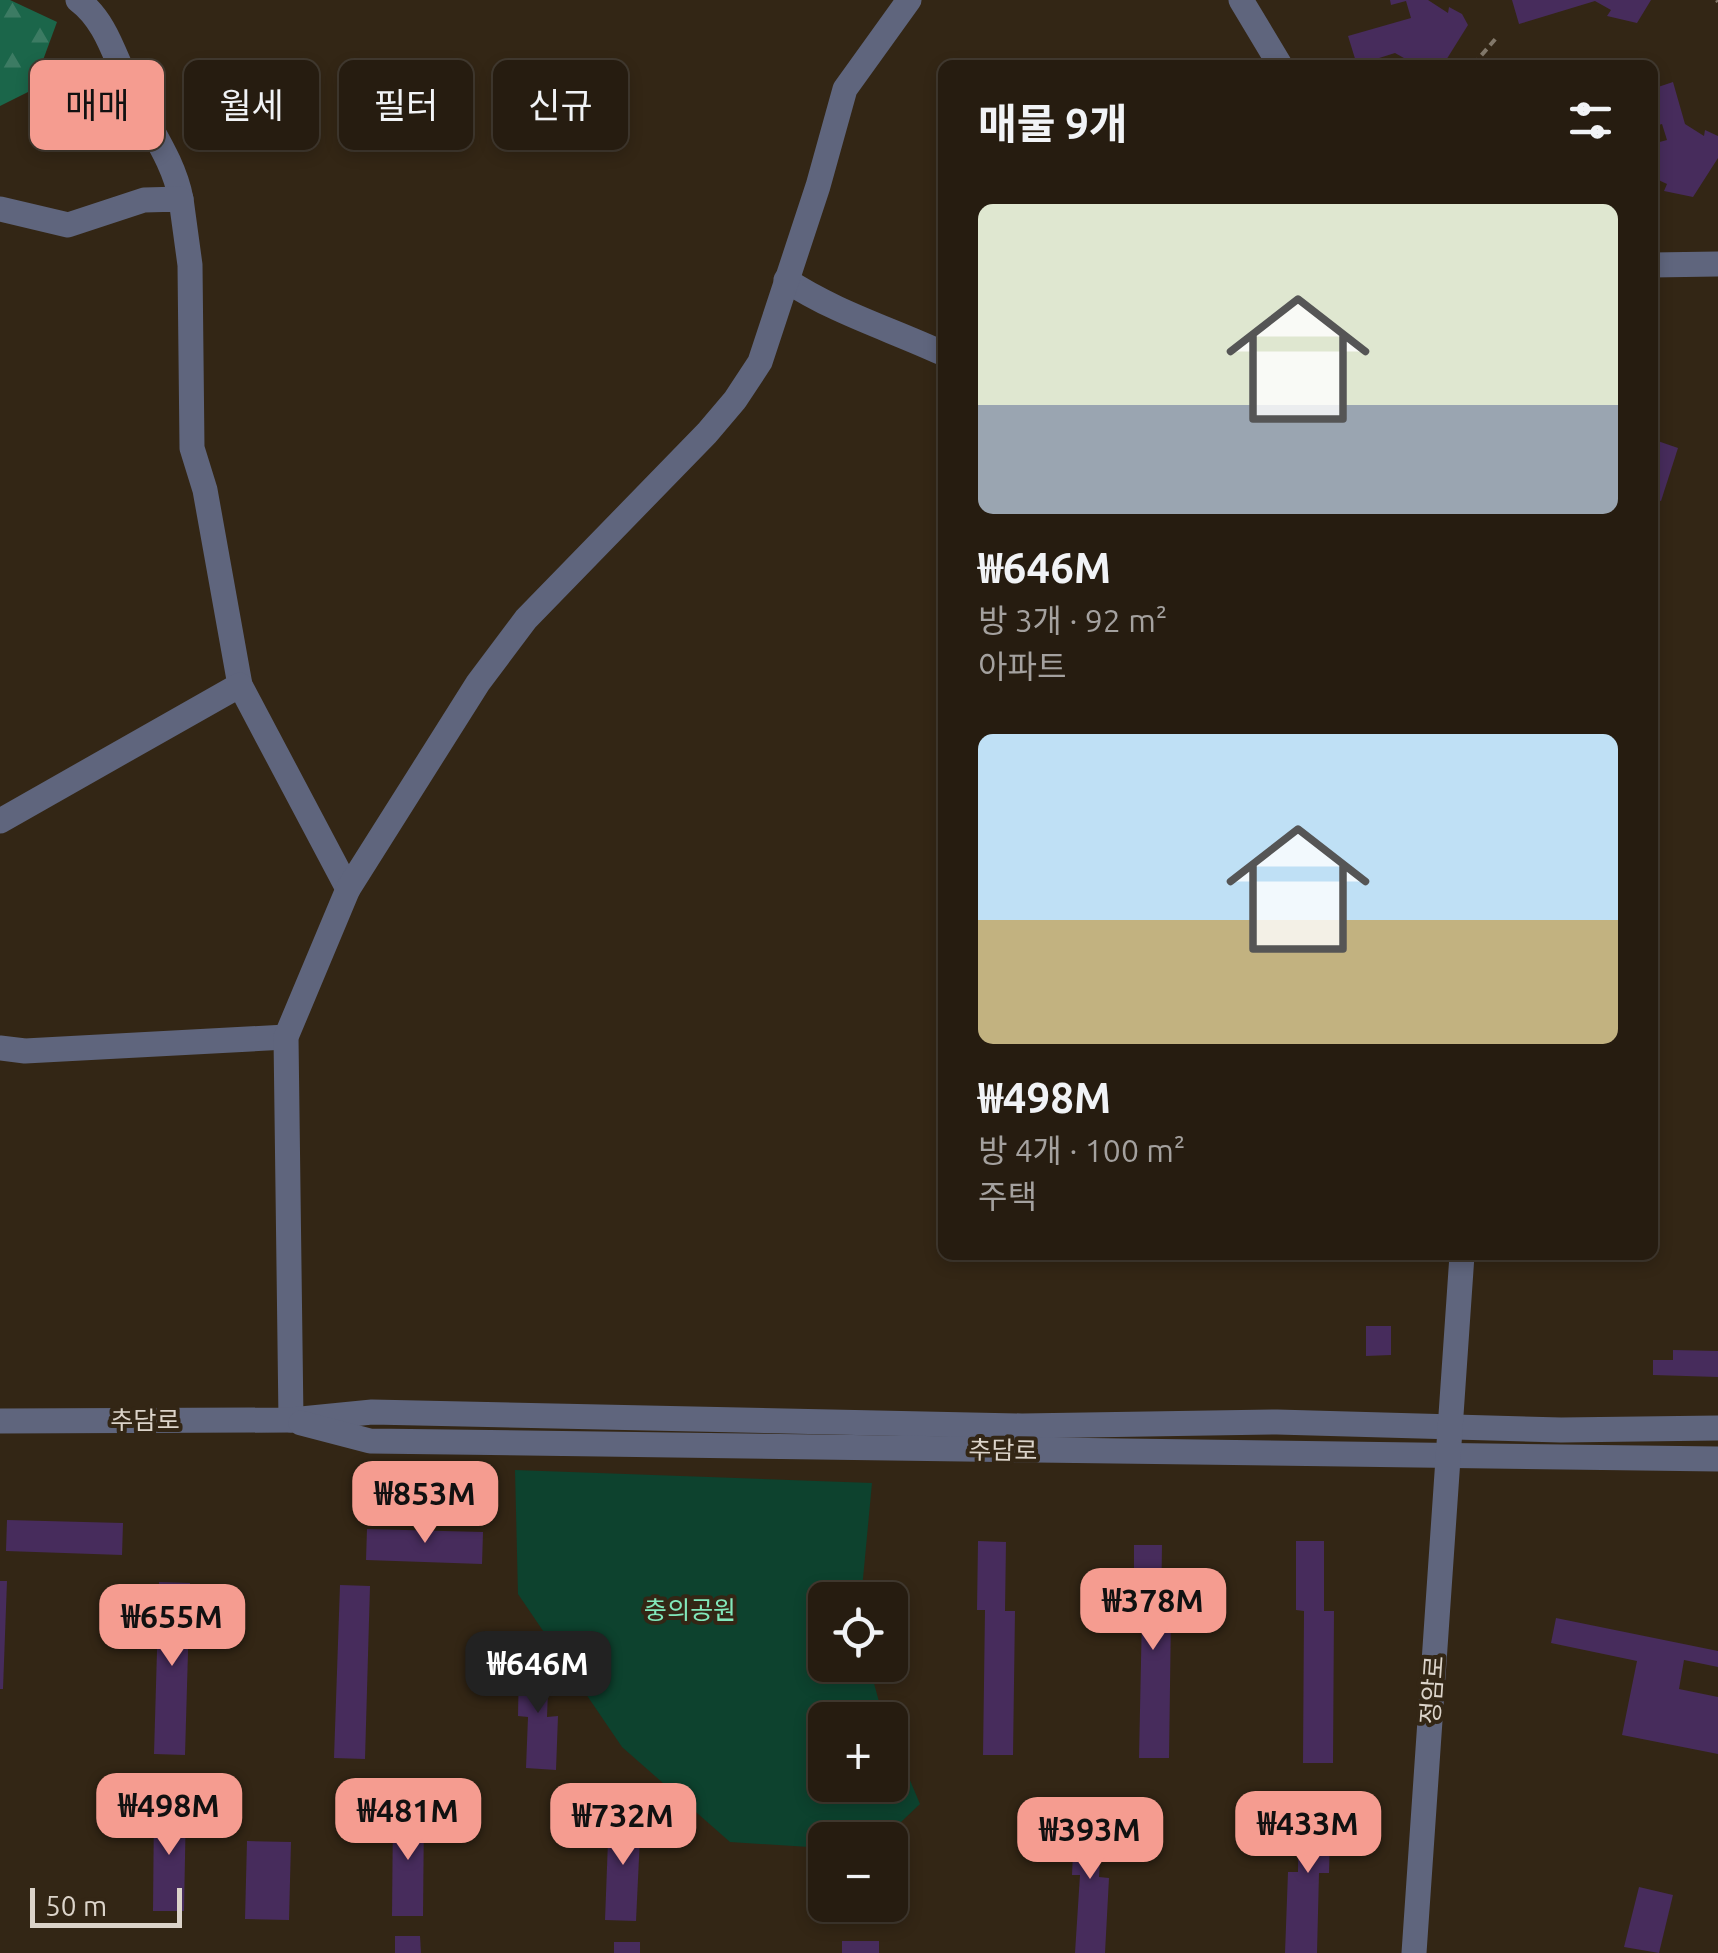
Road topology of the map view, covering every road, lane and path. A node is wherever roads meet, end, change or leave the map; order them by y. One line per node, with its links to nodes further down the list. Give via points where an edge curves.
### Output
1 (78, 0): 7 (street, via 113,48 176,172)
2 (908, 0): 11 (street, via 845,90)
3 (1241, 0): 5 (street)
4 (1498, 36): 6 (path)
5 (1277, 60)
6 (1477, 60)
7 (181, 199): 8 (street, via 144,200 68,225); 13 (street, via 190,264 192,448 206,490)
8 (0, 209)
9 (1718, 264): 10 (street)
10 (1658, 265)
11 (786, 280): 12 (street, via 818,302); 15 (street, via 760,362 736,400 526,619)
12 (938, 352)
13 (240, 685): 14 (street); 15 (street)
14 (0, 822)
15 (348, 889): 16 (street)
16 (286, 1037): 17 (street); 19 (street)
17 (0, 1048)
18 (1462, 1260): 21 (street)
19 (291, 1420): 20 (street, 추담로); 21 (street, 추담로, via 372,1412); 23 (street, 추담로, via 370,1440)
20 (0, 1421)
21 (1451, 1428): 22 (street, 추담로); 23 (street, 정암로)
22 (1718, 1428)
23 (1449, 1456): 24 (street, 추담로); 25 (street, 정암로)
24 (1718, 1459)
25 (1414, 1953)

